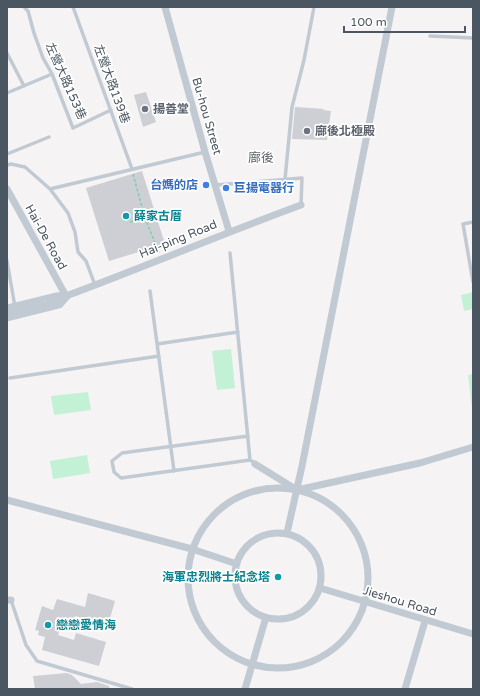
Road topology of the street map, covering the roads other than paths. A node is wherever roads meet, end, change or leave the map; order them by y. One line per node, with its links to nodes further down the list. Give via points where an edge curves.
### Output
1 (24, 7): 9 (lane, 左營大路153巷, via 28,11 43,58)
2 (73, 7): 12 (lane, 左營大路139巷)
3 (165, 7): 14 (street, Bu-hou Street)
4 (314, 7): 18 (lane, via 292,107)
5 (392, 7): 42 (street)
6 (430, 36): 7 (lane)
7 (473, 38)
8 (7, 53): 10 (lane)
9 (52, 74): 10 (lane); 12 (lane, 左營大路153巷, via 73,128)
10 (24, 86): 11 (lane)
11 (7, 93)
12 (111, 110): 17 (lane, 左營大路139巷)
13 (49, 137): 15 (lane)
14 (205, 152): 17 (lane); 19 (street, Bu-hou Street)
15 (7, 154)
16 (7, 165): 21 (lane, via 25,167)
17 (132, 169): 21 (lane)
18 (285, 179): 19 (lane); 22 (lane, via 302,178)
19 (216, 185): 24 (street, Bu-hou Street)
20 (7, 189): 30 (street, Hai-De Road)
21 (50, 189): 28 (lane, via 68,213 75,232 78,252 86,261)
22 (301, 205): 24 (street, Hai-ping Road)
23 (473, 222): 27 (lane, via 463,224)
24 (229, 231): 28 (street, Hai-ping Road)
25 (230, 253): 33 (lane)
26 (7, 261): 31 (lane)
27 (473, 282)
28 (95, 285): 30 (street, Hai-ping Road)
29 (150, 291): 34 (lane)
30 (66, 296): 31 (street, Hai-ping Road, via 59,304)
31 (13, 310): 32 (street, Hai-ping Road)
32 (7, 317)
33 (238, 332): 34 (lane); 37 (lane)
34 (157, 344): 35 (lane)
35 (159, 356): 36 (lane); 38 (lane)
36 (10, 378)
37 (248, 436): 38 (lane); 40 (lane)
38 (171, 447): 41 (lane); 41 (lane, via 122,453 112,461 114,472 121,478)
39 (473, 447): 42 (street, via 420,463)
40 (253, 462): 41 (lane); 42 (street)
41 (174, 471)
42 (297, 490): 44 (street); 45 (street, via 260,490 225,505 211,517); 49 (street, via 317,497 335,508 350,523 361,541 367,561 369,582)
43 (7, 500): 45 (street)
44 (287, 533): 46 (street, via 261,536 250,542); 47 (street, via 297,536 313,549 321,568)
45 (192, 549): 46 (street); 53 (street, via 188,581 190,597 198,619 212,639 224,650)
46 (237, 564): 50 (street, via 235,577 244,602)
47 (320, 588): 49 (street, Jieshou Road); 50 (street, via 312,603 299,614 289,618)
48 (9, 600): 54 (lane, via 26,645 37,662)
49 (366, 602): 51 (street, Jieshou Road); 53 (street, via 352,631 329,653 315,661 284,668)
50 (266, 617): 53 (street)
51 (425, 620): 52 (street, Jieshou Road); 56 (street)
52 (473, 634)
53 (252, 664): 55 (street)
54 (132, 689)
55 (245, 689)
56 (405, 689)

